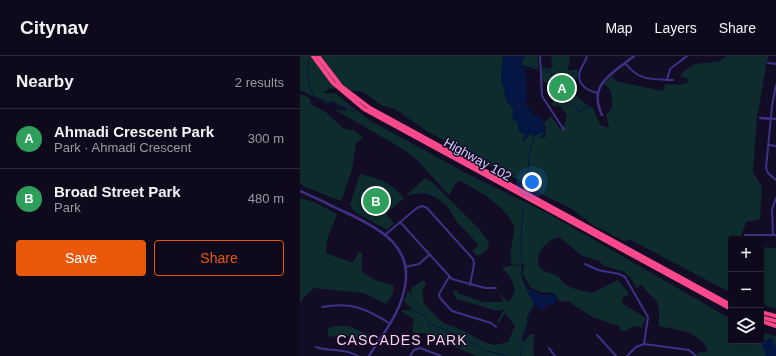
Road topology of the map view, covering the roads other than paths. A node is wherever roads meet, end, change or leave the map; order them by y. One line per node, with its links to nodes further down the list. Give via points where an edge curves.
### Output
1 (313, 56): 37 (highway, Highway 102, via 333,83 364,109)
2 (318, 56): 35 (highway, Highway 102, via 341,86 370,108)
3 (540, 56): 18 (street, via 542,96)
4 (587, 56): 13 (street, via 580,72 580,81 586,89)
5 (634, 56): 7 (street)
6 (687, 56): 10 (street, via 670,69)
7 (625, 63): 10 (street, via 638,76); 13 (street, via 604,79)
8 (768, 63): 9 (street)
9 (776, 64)
10 (667, 80): 11 (street)
11 (673, 80)
12 (776, 85): 16 (street)
13 (598, 93): 14 (street, via 597,102)
14 (602, 115)
15 (760, 118): 16 (street)
16 (772, 119): 17 (street); 19 (street)
17 (776, 119)
18 (564, 130)
19 (769, 145): 20 (street); 21 (street, via 766,169)
20 (776, 146)
21 (776, 180)
22 (300, 192): 25 (street)
23 (776, 198): 27 (street, via 771,211)
24 (400, 222): 25 (street); 29 (street); 33 (street, via 419,207 429,209 473,259)
25 (386, 234): 31 (street, via 398,249)
26 (746, 235): 27 (street)
27 (773, 235): 28 (street)
28 (776, 236)
29 (429, 255): 31 (street, via 419,264); 32 (street)
30 (585, 264): 47 (street, via 598,270 620,274 627,280 648,317)
31 (405, 267): 43 (street, via 403,295)
32 (449, 277): 33 (street); 45 (street, via 438,294 450,309)
33 (470, 284): 34 (street)
34 (496, 288)
35 (728, 303)
36 (322, 307): 43 (street, via 359,307)
37 (729, 308)
38 (764, 313): 39 (highway)
39 (776, 316)
40 (764, 318): 41 (highway)
41 (776, 321)
42 (764, 322): 44 (highway)
43 (389, 323): 51 (street)
44 (775, 326)
45 (496, 327)
46 (597, 335): 55 (street)
47 (644, 344): 56 (street, via 636,347); 57 (street, via 689,350)
48 (316, 347): 50 (street, via 324,350 350,351)
49 (549, 348): 54 (street)
50 (358, 356)
51 (369, 356)
52 (410, 356): 53 (street, via 414,350 420,348)
53 (441, 356)
54 (555, 356)
55 (616, 356)
56 (627, 356)
57 (696, 356)

